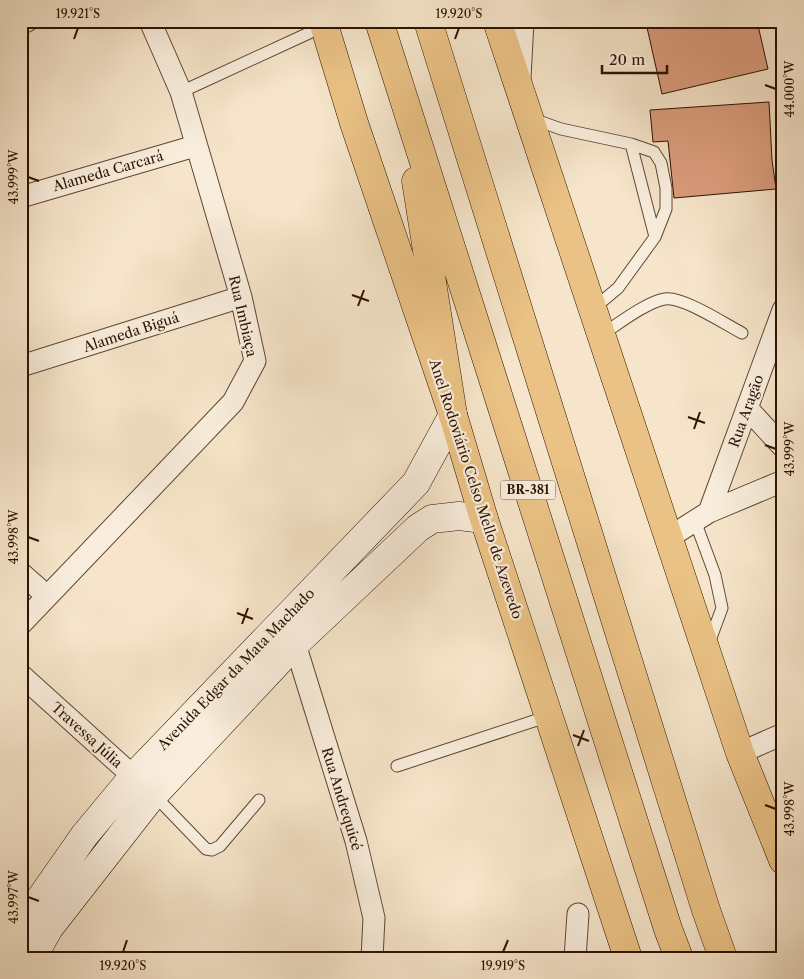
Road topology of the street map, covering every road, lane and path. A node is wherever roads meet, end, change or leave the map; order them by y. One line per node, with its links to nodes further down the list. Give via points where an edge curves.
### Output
1 (27, 21): 7 (street)
2 (150, 21): 10 (street, Rua Imbiaça)
3 (379, 21): 11 (main road, BR-381)
4 (428, 21): 50 (main road, BR-381, via 706,910)
5 (497, 21): 9 (main road)
6 (523, 21): 9 (street)
7 (21, 23)
8 (316, 27): 10 (lane); 23 (main road, Anel Rodoviário Celso Mello de Azevedo, via 357,133)
9 (519, 89): 12 (main road)
10 (180, 92): 14 (street, Rua Imbiaça)
11 (402, 93): 23 (main road); 49 (main road, BR-381)
12 (529, 118): 13 (lane, via 561,129); 19 (main road)
13 (631, 144): 16 (lane); 16 (lane, via 654,152 661,163 666,209)
14 (195, 146): 15 (street, Alameda Carcará); 17 (street, Rua Imbiaça)
15 (21, 197)
16 (655, 237): 19 (lane)
17 (241, 297): 21 (street, Alameda Biguá); 30 (street, Rua Imbiaça, via 255,361 233,402)
18 (783, 310): 22 (street, Rua Aragão)
19 (596, 322): 20 (lane, via 666,298 684,302); 28 (main road)
20 (742, 333)
21 (21, 366)
22 (747, 408): 24 (street); 26 (street, Rua Aragão)
23 (453, 415): 27 (main road, Anel Rodoviário Celso Mello de Azevedo); 39 (street, Avenida Edgar da Mata Machado, via 416,483)
24 (783, 447)
25 (783, 481): 26 (street)
26 (702, 517): 28 (street); 33 (lane, via 722,608)
27 (484, 519): 32 (street, Avenida Edgar da Mata Machado, via 459,516 432,519 418,528); 35 (main road, Anel Rodoviário Celso Mello de Azevedo)
28 (668, 538): 33 (main road)
29 (21, 573): 30 (street)
30 (47, 596): 31 (street, Rua Imbiaça)
31 (21, 624)
32 (295, 644): 40 (street, Avenida Edgar da Mata Machado); 46 (street, Rua Andrequicé, via 356,841 374,918)
33 (706, 651): 37 (main road)
34 (21, 675): 39 (street, Travessa Júlia)
35 (549, 716): 38 (lane); 48 (main road, Anel Rodoviário Celso Mello de Azevedo)
36 (783, 734): 37 (street)
37 (740, 753): 42 (main road)
38 (396, 766)
39 (133, 777): 40 (street, Travessa Júlia); 44 (street, Avenida Edgar da Mata Machado, via 84,836)
40 (154, 795): 41 (lane, via 206,849 212,850 220,846); 45 (street, Avenida Edgar da Mata Machado, via 49,928)
41 (259, 800)
42 (783, 860)
43 (578, 914): 47 (street)
44 (21, 926)
45 (32, 958)
46 (372, 958)
47 (575, 958)
48 (628, 958)
49 (679, 958)
50 (724, 958)

